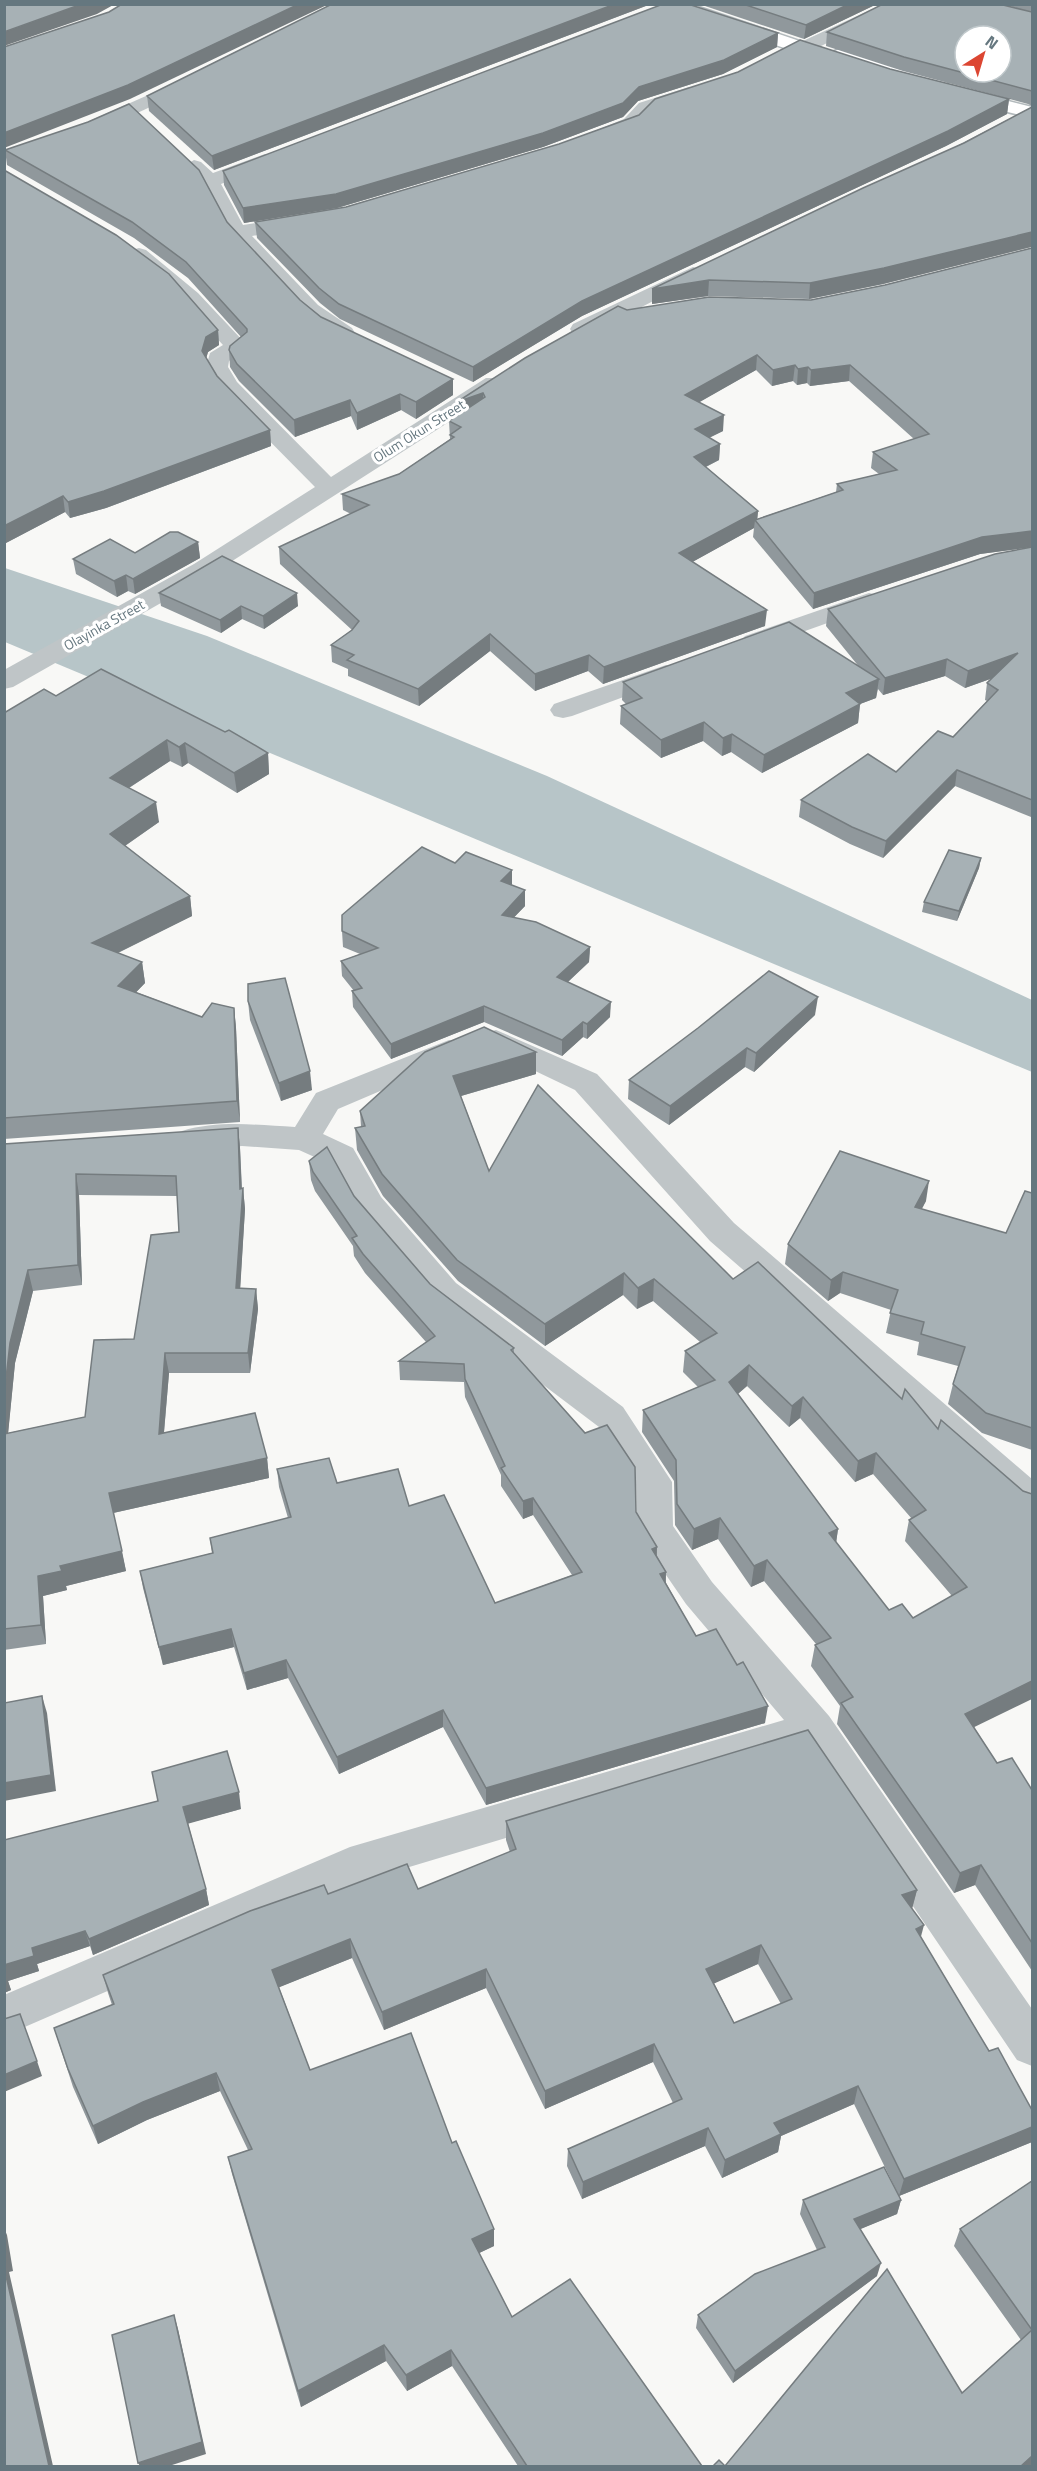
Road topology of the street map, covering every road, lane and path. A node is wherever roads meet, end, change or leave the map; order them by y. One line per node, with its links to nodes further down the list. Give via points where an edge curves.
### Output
1 (690, 4): 5 (main road)
2 (898, 4): 5 (street)
3 (672, 5): 4 (street); 5 (main road)
4 (652, 14)
5 (802, 46): 6 (street); 10 (main road, via 929,87)
6 (776, 56)
7 (207, 74): 9 (street)
8 (709, 87): 14 (street, via 646,107 631,123)
9 (133, 109): 11 (street); 13 (street)
10 (1031, 110): 12 (street)
11 (150, 125)
12 (1002, 125)
13 (82, 131)
14 (583, 142)
15 (176, 149): 17 (street)
16 (284, 153): 17 (street)
17 (210, 181): 19 (street)
18 (316, 219): 19 (street)
19 (237, 232): 25 (street, via 310,310)
20 (126, 244): 29 (street, via 179,284 223,331 236,347 218,358 217,367 228,386)
21 (709, 265): 23 (street)
22 (661, 311): 23 (street)
23 (591, 323): 24 (street)
24 (563, 340)
25 (362, 341)
26 (508, 373): 28 (street, Olum Okun Street)
27 (455, 385): 28 (street)
28 (476, 395): 29 (street, Olum Okun Street)
29 (329, 488): 30 (street, Olum Okun Street)
30 (203, 569): 34 (street, Olayinka Street)
31 (895, 591): 32 (street)
32 (729, 650)
33 (685, 666): 35 (street)
34 (9, 678)
35 (563, 710)
36 (304, 1138): 37 (street, via 243,1135); 38 (street, via 327,1101 485,1034 586,1082 722,1232); 39 (street, via 342,1156 369,1205 444,1292 611,1417 654,1482 655,1529 699,1593)
37 (162, 1142)
38 (1032, 1500)
39 (815, 1728): 40 (street, via 350,1866); 41 (street)
40 (4, 2016)
41 (1032, 2045)

